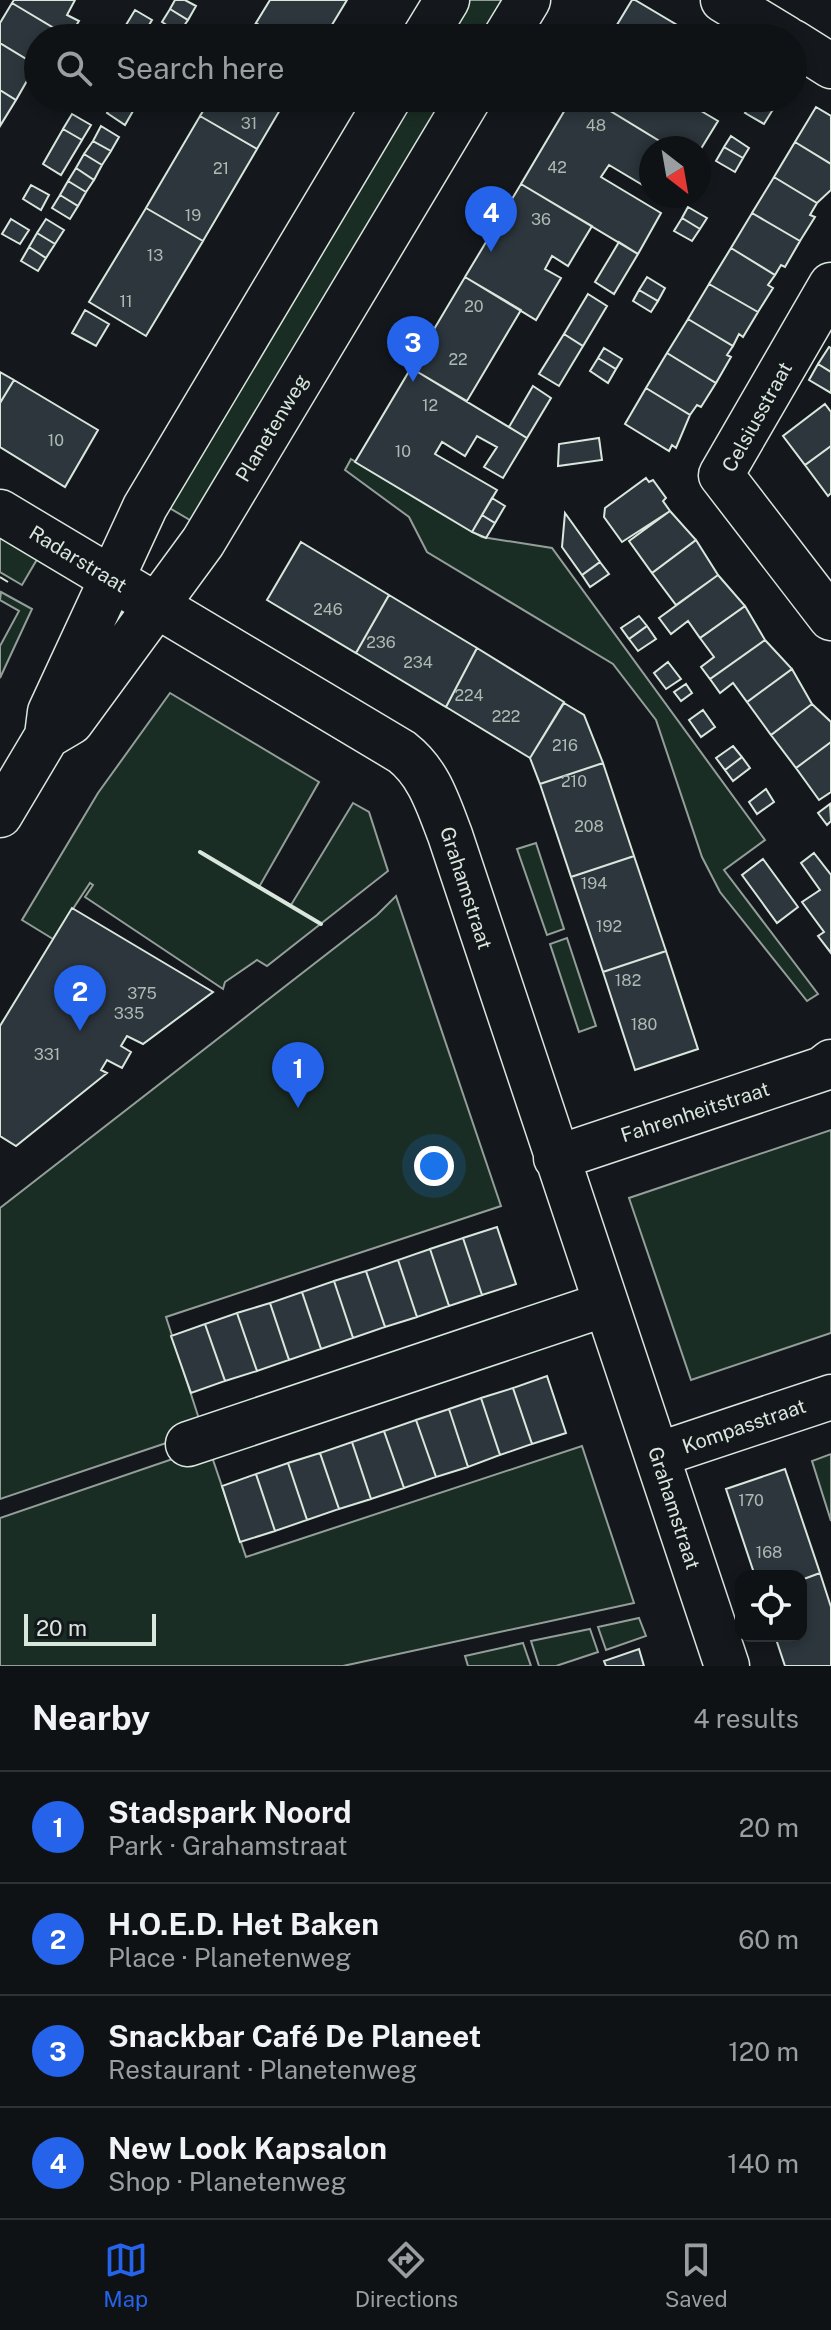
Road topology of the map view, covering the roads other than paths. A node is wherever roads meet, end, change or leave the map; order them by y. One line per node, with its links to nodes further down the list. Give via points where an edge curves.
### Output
1 (447, 0): 4 (street)
2 (528, 0): 5 (street)
3 (723, 0): 6 (street)
4 (432, 24)
5 (513, 24)
6 (763, 24)
7 (807, 51): 8 (street)
8 (831, 66)
9 (381, 112): 13 (street, Planetenweg, via 145,507)
10 (461, 112): 14 (street, Planetenweg, via 203,542)
11 (831, 285): 15 (street, Celsiusstraat, via 721,475)
12 (0, 512): 13 (street, Radarstraat)
13 (114, 581): 14 (street, Radarstraat); 16 (street, Planetenweg, via 50,712)
14 (156, 606): 16 (street, Planetenweg, via 71,722); 19 (street, Grahamstraat, via 416,763 450,835)
15 (831, 618)
16 (47, 736): 17 (street, Planetenweg)
17 (0, 815)
18 (831, 1062): 19 (street, Fahrenheitstraat)
19 (556, 1158): 20 (street, Grahamstraat)
20 (606, 1304): 22 (street); 23 (street, Grahamstraat)
21 (831, 1397): 23 (street, Kompasstraat)
22 (188, 1444)
23 (657, 1455): 24 (street, Grahamstraat)
24 (727, 1666)

